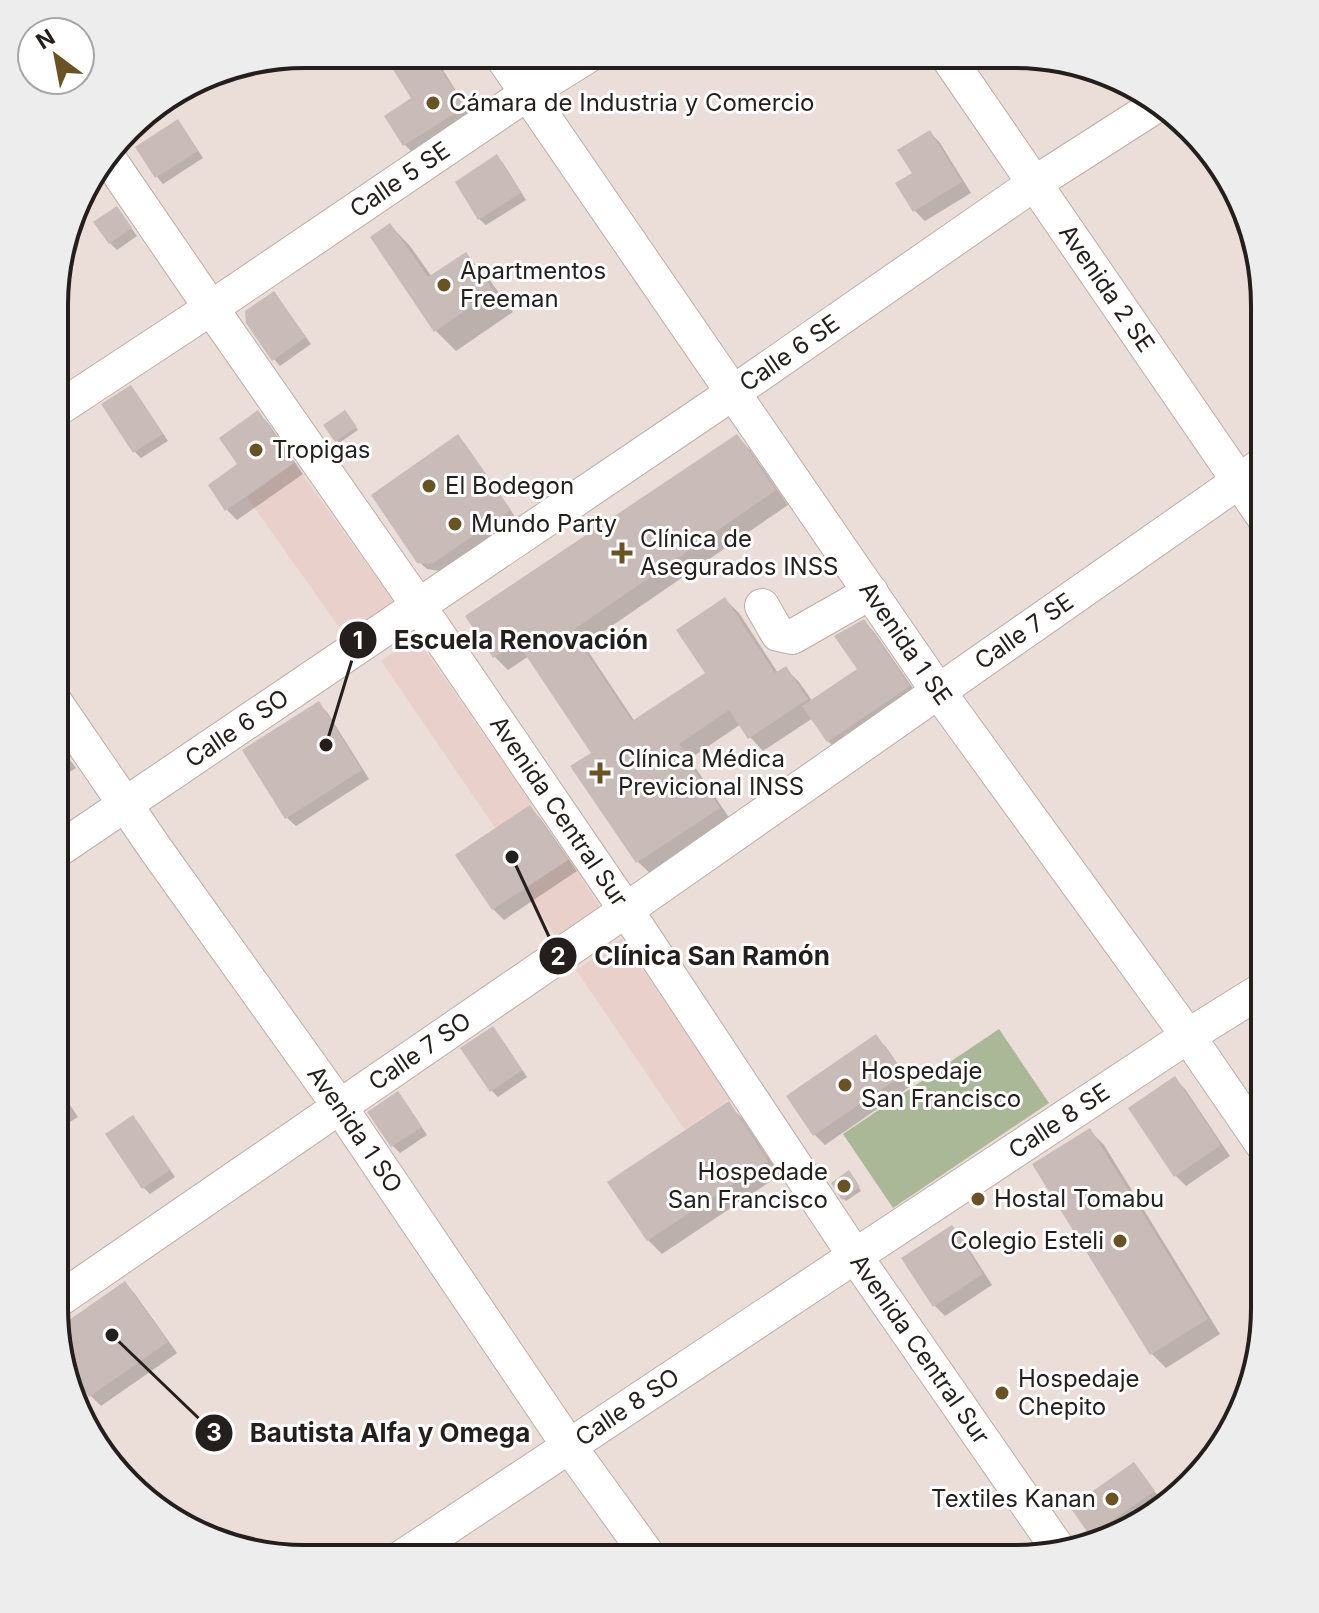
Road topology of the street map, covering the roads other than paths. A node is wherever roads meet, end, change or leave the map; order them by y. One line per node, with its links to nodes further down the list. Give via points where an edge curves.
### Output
1 (510, 68): 4 (street, Avenida 1 SE)
2 (568, 68): 4 (street, Calle 5 SE)
3 (955, 68): 7 (street, Avenida 2 SE)
4 (528, 93): 8 (street, Calle 5 SE); 9 (street, Avenida 1 SE)
5 (1149, 110): 7 (street, Calle 6 SE)
6 (114, 166): 8 (street, Avenida Central Sur)
7 (1035, 183): 9 (street, Calle 6 SE); 11 (street, Avenida 2 SE)
8 (211, 308): 10 (street, Calle 5 SE); 14 (street, Avenida Central Sur)
9 (734, 392): 13 (street, Avenida 1 SE); 14 (street, Calle 6 SE)
10 (68, 402)
11 (1251, 470)
12 (1251, 473): 16 (street, Calle 7 SE)
13 (871, 592): 15 (street, via 792,637 778,634); 16 (street, Avenida 1 SE)
14 (418, 605): 18 (street, Calle 6 SO); 20 (street, Avenida Central Sur)
15 (762, 606)
16 (938, 691): 20 (street, Calle 7 SE); 22 (street, Avenida 1 SE)
17 (68, 721): 18 (street, Avenida 1 SO)
18 (125, 806): 19 (street, Calle 6 SO); 23 (street, Avenida 1 SO)
19 (68, 843)
20 (626, 910): 23 (street, Calle 7 SO); 25 (street, Avenida Central Sur)
21 (1250, 997): 22 (street, Calle 8 SE)
22 (1188, 1036): 24 (street, Avenida 1 SE); 25 (street, Calle 8 SE)
23 (340, 1107): 26 (street, Calle 7 SO); 27 (street, Avenida 1 SO)
24 (1250, 1126)
25 (855, 1256): 27 (street, Calle 8 SO); 28 (street, Avenida Central Sur)
26 (68, 1293)
27 (569, 1446): 29 (street, Calle 8 SO); 30 (street, Avenida 1 SO)
28 (1053, 1541)
29 (422, 1544)
30 (640, 1544)

